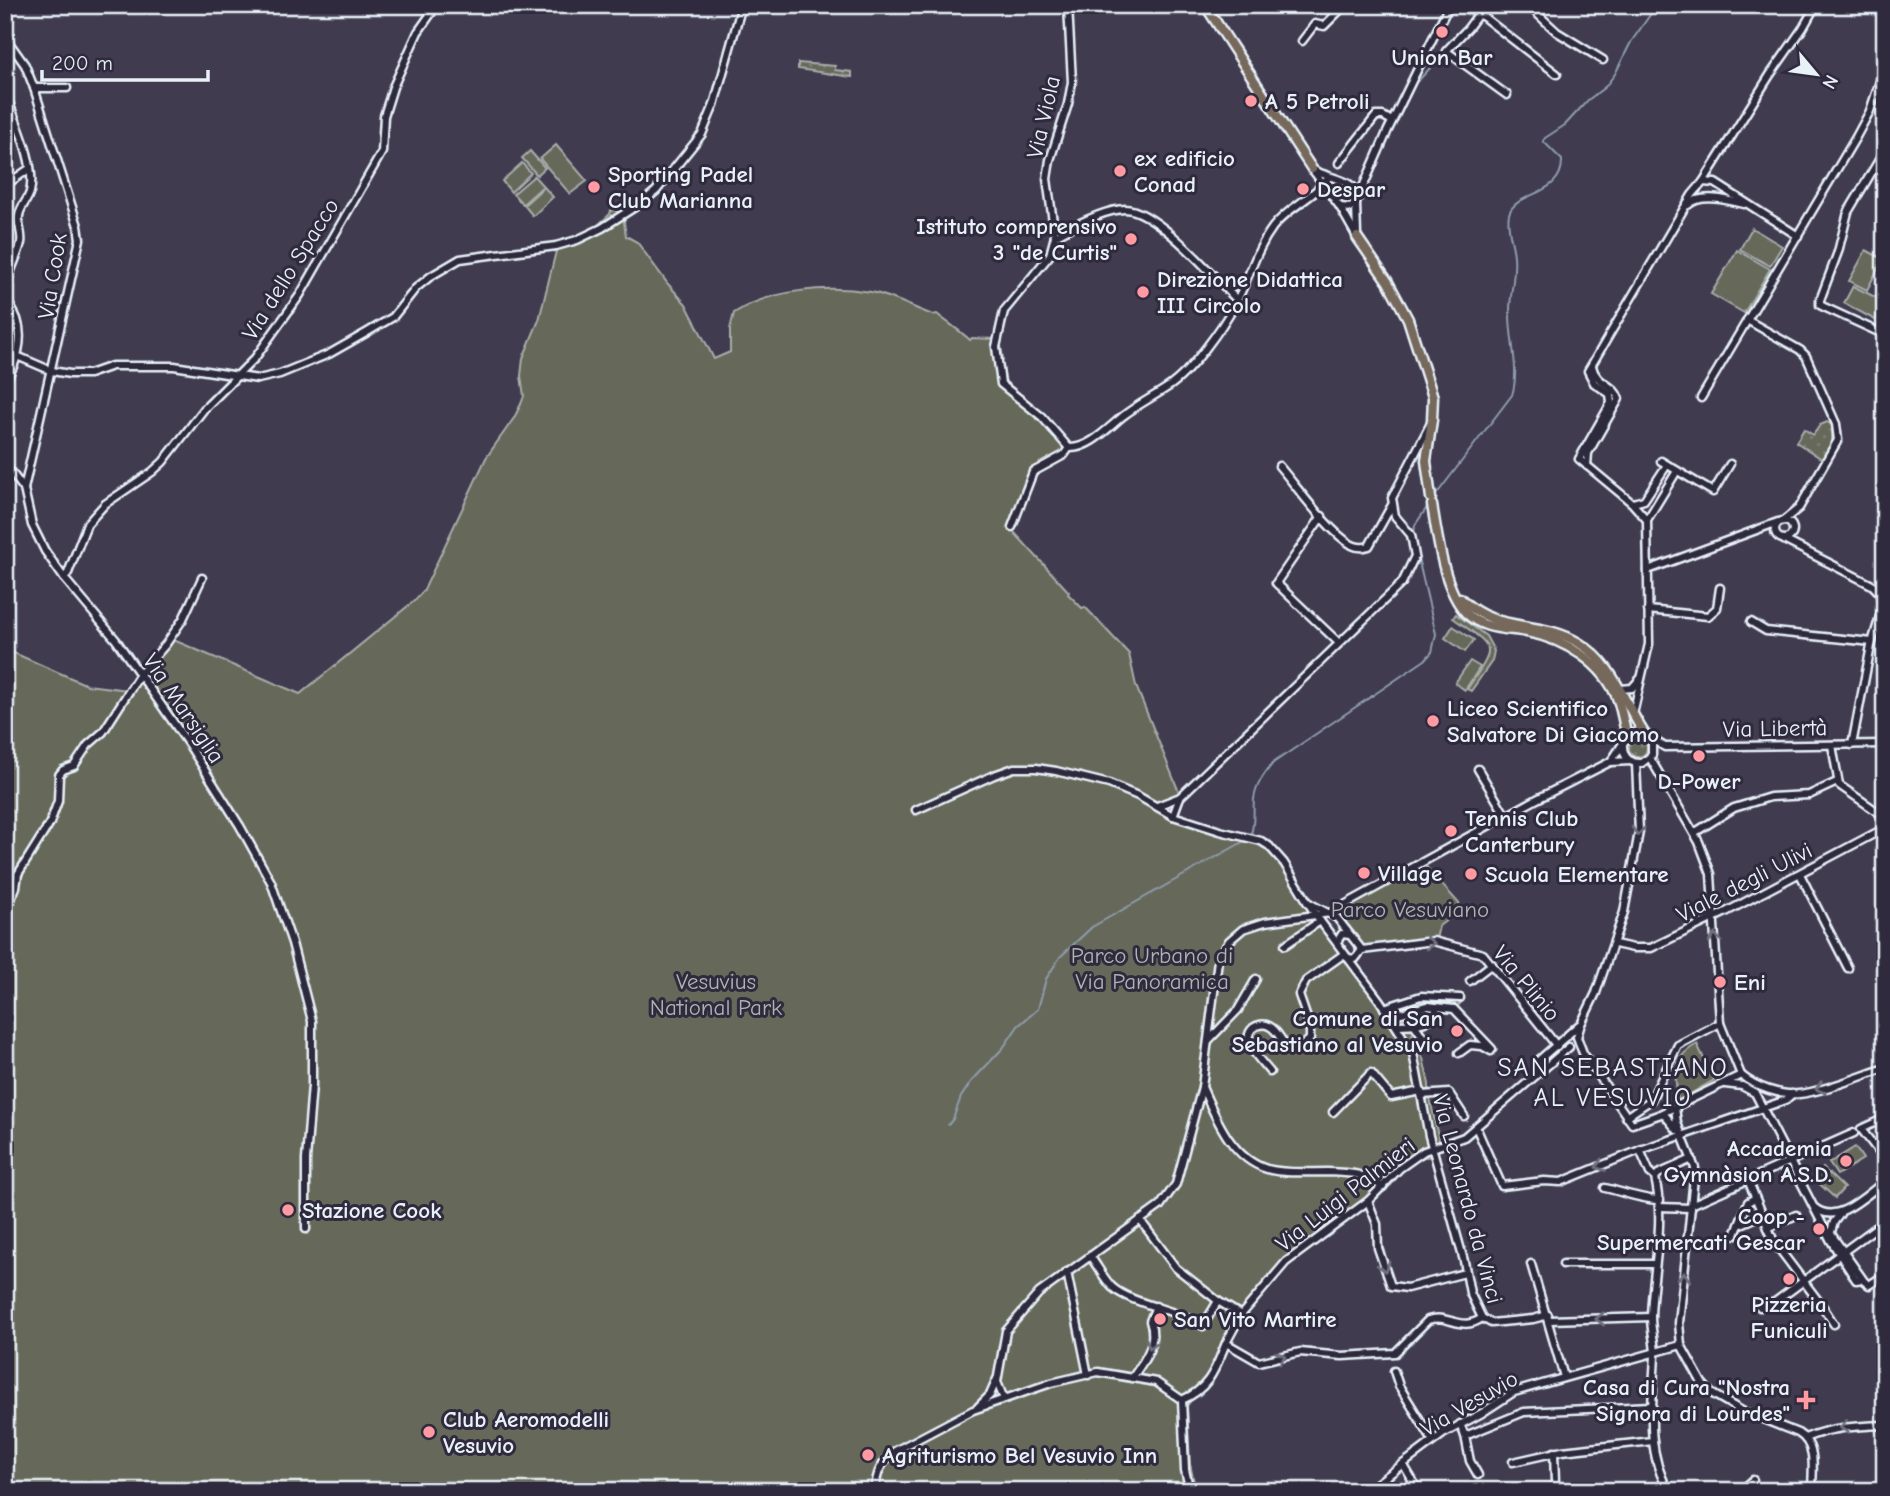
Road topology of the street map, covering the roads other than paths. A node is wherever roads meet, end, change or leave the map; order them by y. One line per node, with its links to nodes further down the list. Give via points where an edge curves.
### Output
1 (437, 5): 45 (street, Via dello Spacco, via 418,32 393,87 384,116 382,152 300,295 255,358)
2 (742, 5): 45 (street, via 702,134 644,201 577,240 460,259 416,288 393,317 329,354 281,374 258,379)
3 (1068, 5): 37 (street, Via Viola, via 1072,82 1047,179)
4 (1205, 5): 25 (main road)
5 (1345, 5): 13 (street, via 1324,26 1315,24)
6 (1449, 5): 21 (street)
7 (1468, 5): 11 (street)
8 (1485, 5): 11 (street)
9 (1528, 5): 14 (street, via 1557,32)
10 (1816, 5): 30 (street)
11 (1478, 15): 16 (street); 20 (street, via 1446,51)
12 (5, 37): 17 (street, Via Cook)
13 (1302, 41)
14 (1602, 60)
15 (1885, 66): 38 (street, via 1870,111)
16 (1557, 74)
17 (34, 88): 18 (street); 44 (street, Via Cook, via 80,239)
18 (67, 88)
19 (5, 92): 24 (street)
20 (1507, 95)
21 (1392, 121): 23 (street, via 1376,117); 26 (street)
22 (1885, 150): 42 (street, via 1848,212 1820,300 1824,307)
23 (1339, 163)
24 (29, 169): 28 (street); 43 (street, via 30,192 18,218 22,240 6,291 18,322)
25 (1312, 169): 27 (street); 31 (street)
26 (1368, 174): 29 (street); 33 (street)
27 (1328, 178): 29 (street); 31 (street)
28 (5, 182)
29 (1344, 182): 32 (street, via 1333,188); 33 (street, via 1356,188)
30 (1703, 182): 34 (street); 35 (street, via 1715,183)
31 (1323, 185): 32 (street); 40 (street, via 1275,224)
32 (1332, 197): 36 (street)
33 (1357, 201): 36 (street, via 1351,208); 39 (street)
34 (1686, 206): 35 (street, via 1703,198); 57 (street, via 1588,371 1590,379 1612,398 1580,459)
35 (1748, 206): 38 (street)
36 (1340, 207): 39 (street)
37 (1055, 236): 40 (street, via 1101,215 1125,209 1137,212 1191,252); 49 (street, via 1049,256 1004,311 996,347 1001,384 1042,417)
38 (1798, 236): 41 (street)
39 (1357, 237): 48 (main road, via 1408,319 1433,397)
40 (1237, 300): 49 (street, via 1216,333 1170,386 1082,446)
41 (1747, 320): 47 (street); 59 (street, via 1806,356 1838,430 1836,445)
42 (1885, 335)
43 (17, 356): 44 (street); 46 (street)
44 (52, 371): 45 (street, via 80,375 112,366 174,366); 54 (street, Via Cook)
45 (236, 376): 70 (street, Via dello Spacco, via 152,472 105,504 86,524)
46 (5, 381)
47 (1701, 398)
48 (1432, 420): 58 (street); 72 (main road, via 1426,461)
49 (1069, 449): 63 (street, via 1033,472)
50 (5, 464): 54 (street, Via Marsiglia)
51 (1730, 464): 53 (street, via 1713,492)
52 (1279, 466): 60 (street)
53 (1677, 471): 55 (street, via 1664,463); 56 (street)
54 (24, 489): 70 (street, Via Marsiglia, via 35,533)
55 (1650, 492): 56 (street, via 1658,494); 57 (street, via 1644,500)
56 (1658, 500): 61 (street)
57 (1632, 503): 61 (street)
58 (1392, 505): 60 (street, via 1369,546 1363,548 1353,546); 77 (street, via 1411,535 1415,556 1402,583)
59 (1799, 508): 62 (street); 65 (street)
60 (1322, 516): 77 (street, via 1276,583)
61 (1647, 520): 69 (street)
62 (1781, 521): 64 (street); 65 (street); 66 (street, via 1775,527)
63 (1012, 527)
64 (1758, 529): 66 (street); 69 (street)
65 (1793, 529): 67 (street); 68 (street)
66 (1776, 535): 67 (street)
67 (1784, 540): 68 (street)
68 (1801, 549): 74 (street)
69 (1648, 570): 75 (street)
70 (64, 578): 79 (street, Via Marsiglia)
71 (202, 578): 79 (street, via 183,619)
72 (1452, 587): 81 (main road, via 1467,605 1489,619 1550,631 1579,643 1603,664); 84 (main road, via 1466,612 1486,625 1544,636 1588,660 1612,688)
73 (1720, 588): 75 (street, via 1717,608 1708,616)
74 (1882, 593): 78 (street, via 1884,606)
75 (1648, 610): 80 (street, via 1649,644)
76 (1751, 622): 78 (street, via 1766,631)
77 (1338, 642): 96 (street)
78 (1872, 642): 88 (street)
79 (140, 674): 107 (street, via 103,732 74,766 59,775 58,801 50,822 18,874); 181 (street, Via Marsiglia, via 271,882 292,943 312,1021)
80 (1641, 678): 81 (street, via 1632,688); 82 (street)
81 (1621, 689): 82 (main road)
82 (1633, 714): 83 (main road)
83 (1644, 733): 84 (street); 85 (street)
84 (1627, 737): 89 (street)
85 (1652, 740): 90 (street, Via Libertà); 91 (street)
86 (1885, 744): 88 (street, Via Libertà)
87 (1832, 745): 88 (street, Via Libertà); 90 (street, Via Libertà); 95 (street)
88 (1852, 745)
89 (1623, 746): 92 (street); 93 (street, via 1624,755)
90 (1665, 747): 91 (street)
91 (1651, 756): 93 (street); 103 (street)
92 (1611, 762): 93 (street); 100 (street)
93 (1633, 762): 115 (street, one-way to 115, via 1639,832)
94 (1478, 769): 100 (street)
95 (1837, 782): 101 (street); 103 (street, via 1810,795 1770,797 1734,808)
96 (1180, 797): 97 (street); 99 (street)
97 (1157, 806): 98 (street, Via Leonardo da Vinci, via 1109,784 1056,771 1014,768); 99 (street, Via Leonardo da Vinci)
98 (916, 810)
99 (1173, 816): 105 (street, Via Leonardo da Vinci, via 1269,846)
100 (1506, 816): 106 (street)
101 (1885, 817)
102 (1885, 828): 104 (street, Viale degli Ulivi)
103 (1694, 833): 109 (street, via 1711,874)
104 (1800, 874): 109 (street, Viale degli Ulivi); 120 (street)
105 (1307, 902): 106 (street); 108 (street, Via Leonardo da Vinci)
106 (1330, 913): 108 (street); 110 (street); 111 (street)
107 (5, 914)
108 (1315, 914): 110 (street, Via Leonardo da Vinci); 133 (street, via 1255,924 1229,941 1218,960)
109 (1713, 917): 115 (street, Viale degli Ulivi, via 1651,948); 128 (street, one-way to 109)
110 (1321, 922): 112 (street, Via Leonardo da Vinci); 116 (street)
111 (1343, 925): 112 (street, via 1339,933); 113 (street)
112 (1331, 935): 114 (street, Via Leonardo da Vinci)
113 (1350, 935): 114 (street, via 1342,934); 117 (street)
114 (1337, 942): 118 (street, Via Leonardo da Vinci)
115 (1615, 944): 130 (street)
116 (1285, 945)
117 (1362, 950): 118 (street, Via Plinio, via 1355,959); 119 (street, Via Plinio, one-way to 119, via 1433,940 1483,954)
118 (1346, 956): 124 (street, Via Leonardo da Vinci); 141 (street, Via Plinio, via 1306,981 1299,995 1310,1027 1310,1039 1301,1047 1292,1051 1285,1047 1268,1025 1261,1024 1249,1035 1248,1042)
119 (1492, 964): 122 (street); 136 (street, Via Plinio)
120 (1848, 968)
121 (1256, 979): 133 (street, via 1238,1010)
122 (1470, 981)
123 (1460, 998): 124 (street, via 1421,996)
124 (1384, 1007): 126 (street, Via Leonardo da Vinci)
125 (1437, 1007): 126 (street); 127 (street, via 1454,1009); 129 (street, via 1432,1018)
126 (1390, 1016): 131 (street, Via Leonardo da Vinci)
127 (1468, 1023): 134 (street); 134 (street, via 1492,1049)
128 (1720, 1023): 142 (street); 154 (street, via 1678,1045 1651,1100)
129 (1414, 1024): 131 (street); 132 (street)
130 (1581, 1024): 135 (street); 136 (street)
131 (1396, 1025): 146 (street, Via Leonardo da Vinci, via 1413,1053)
132 (1423, 1037)
133 (1208, 1041): 144 (street)
134 (1470, 1045): 138 (street)
135 (1579, 1045): 137 (street); 154 (street)
136 (1557, 1046): 137 (street); 140 (street, via 1538,1061)
137 (1569, 1047): 140 (street, Via Luigi Palmieri)
138 (1459, 1053)
139 (1885, 1068): 148 (street, one-way to 148)
140 (1542, 1070): 156 (street, Via Luigi Palmieri)
141 (1270, 1072)
142 (1741, 1075): 143 (street); 145 (street)
143 (1724, 1084): 147 (street); 149 (street)
144 (1202, 1087): 167 (street, via 1222,1132 1252,1163 1269,1170 1355,1172); 177 (street, via 1176,1184 1160,1206)
145 (1762, 1087): 147 (street); 148 (street)
146 (1422, 1093): 151 (street, via 1391,1097 1371,1073); 153 (street, via 1448,1093); 159 (street, Via Leonardo da Vinci)
147 (1755, 1093): 150 (street)
148 (1792, 1094): 150 (street)
149 (1675, 1107): 152 (street); 158 (street)
150 (1763, 1108): 158 (street); 163 (street)
151 (1333, 1112)
152 (1663, 1113): 154 (street, via 1633,1124); 158 (street)
153 (1464, 1116)
154 (1626, 1117)
155 (1885, 1118): 162 (street, via 1861,1129)
156 (1476, 1127): 159 (street, Via Luigi Palmieri, via 1464,1137); 160 (street, one-way to 156, via 1561,1182 1502,1185)
157 (1853, 1133): 163 (street)
158 (1682, 1136): 160 (street); 161 (street)
159 (1432, 1148): 167 (street, Via Luigi Palmieri, via 1400,1168); 190 (street, Via Leonardo da Vinci)
160 (1640, 1150): 164 (street)
161 (1692, 1159): 164 (street); 172 (street)
162 (1885, 1160)
163 (1789, 1162): 165 (street); 173 (street)
164 (1655, 1177): 171 (street)
165 (1748, 1180): 169 (street); 172 (street)
166 (1885, 1181): 174 (street)
167 (1383, 1187): 170 (street, Via Luigi Palmieri)
168 (1605, 1188): 171 (street)
169 (1755, 1198): 175 (street); 179 (street, via 1748,1202)
170 (1368, 1201): 190 (street, one-way to 190, via 1391,1286 1407,1288); 196 (street, Via Luigi Palmieri, via 1286,1262)
171 (1660, 1204): 172 (street); 188 (street)
172 (1691, 1206): 202 (street, one-way to 172, via 1679,1323)
173 (1813, 1207): 174 (street, via 1828,1215); 183 (street)
174 (1841, 1212): 183 (street)
175 (1762, 1215): 179 (street); 180 (street)
176 (1796, 1215): 180 (street)
177 (1140, 1220): 185 (street); 193 (street, via 1176,1268)
178 (1885, 1221): 184 (street)
179 (1739, 1225): 182 (street)
180 (1768, 1228): 192 (street)
181 (306, 1229)
182 (1735, 1235)
183 (1830, 1236): 184 (street)
184 (1841, 1253): 191 (street, via 1869,1284); 192 (street)
185 (1090, 1256): 189 (street); 194 (street, via 1112,1287)
186 (1531, 1264): 199 (street)
187 (1563, 1264): 188 (street)
188 (1656, 1264): 197 (street)
189 (1067, 1272): 205 (street); 208 (street, via 1039,1293 1006,1331)
190 (1465, 1273): 198 (street, Via Leonardo da Vinci)
191 (1885, 1275)
192 (1804, 1281): 195 (street, via 1775,1303); 200 (street)
193 (1218, 1301): 194 (street, via 1203,1326); 196 (street)
194 (1156, 1306): 207 (street, one-way to 207, via 1150,1321 1153,1343)
195 (1760, 1307)
196 (1241, 1315): 201 (street, Via Luigi Palmieri)
197 (1651, 1317): 199 (street, Via Leonardo da Vinci, one-way to 199); 203 (street)
198 (1482, 1318): 199 (street, Via Leonardo da Vinci, via 1491,1323); 201 (street, one-way to 198, via 1259,1362 1300,1352 1389,1354 1428,1320 1463,1325)
199 (1548, 1318): 206 (street)
200 (1834, 1324)
201 (1226, 1343): 210 (street, via 1211,1378 1196,1394)
202 (1681, 1345): 203 (street, Via Vesuvio); 216 (street, via 1711,1393)
203 (1655, 1351): 206 (street, Via Vesuvio); 211 (street)
204 (1394, 1371): 217 (street)
205 (1088, 1375): 207 (street, via 1098,1372); 209 (street)
206 (1564, 1377): 213 (street, Via Vesuvio, via 1514,1392)
207 (1132, 1378): 210 (street, via 1156,1382)
208 (998, 1379): 209 (street); 212 (street)
209 (1004, 1399): 212 (street)
210 (1182, 1400): 228 (street)
211 (1651, 1406): 215 (street, via 1524,1412); 218 (street)
212 (974, 1410): 227 (street, via 895,1451 876,1476)
213 (1460, 1424): 215 (street); 217 (street, Via Vesuvio)
214 (1885, 1424): 216 (street, one-way to 216, via 1851,1426)
215 (1465, 1436): 224 (street)
216 (1805, 1438): 233 (street, via 1812,1453)
217 (1433, 1441): 223 (street, Via Vesuvio)
218 (1653, 1441): 220 (street); 231 (street, via 1659,1473)
219 (1882, 1448): 221 (street)
220 (1554, 1452): 222 (street); 230 (street)
221 (1885, 1459)
222 (1513, 1462)
223 (1403, 1464): 226 (street); 229 (street, Via Vesuvio)
224 (1478, 1475)
225 (1753, 1480): 232 (street)
226 (1416, 1486)
227 (875, 1491)
228 (1190, 1491)
229 (1367, 1491)
230 (1552, 1491)
231 (1670, 1491)
232 (1741, 1491)
233 (1812, 1491)

